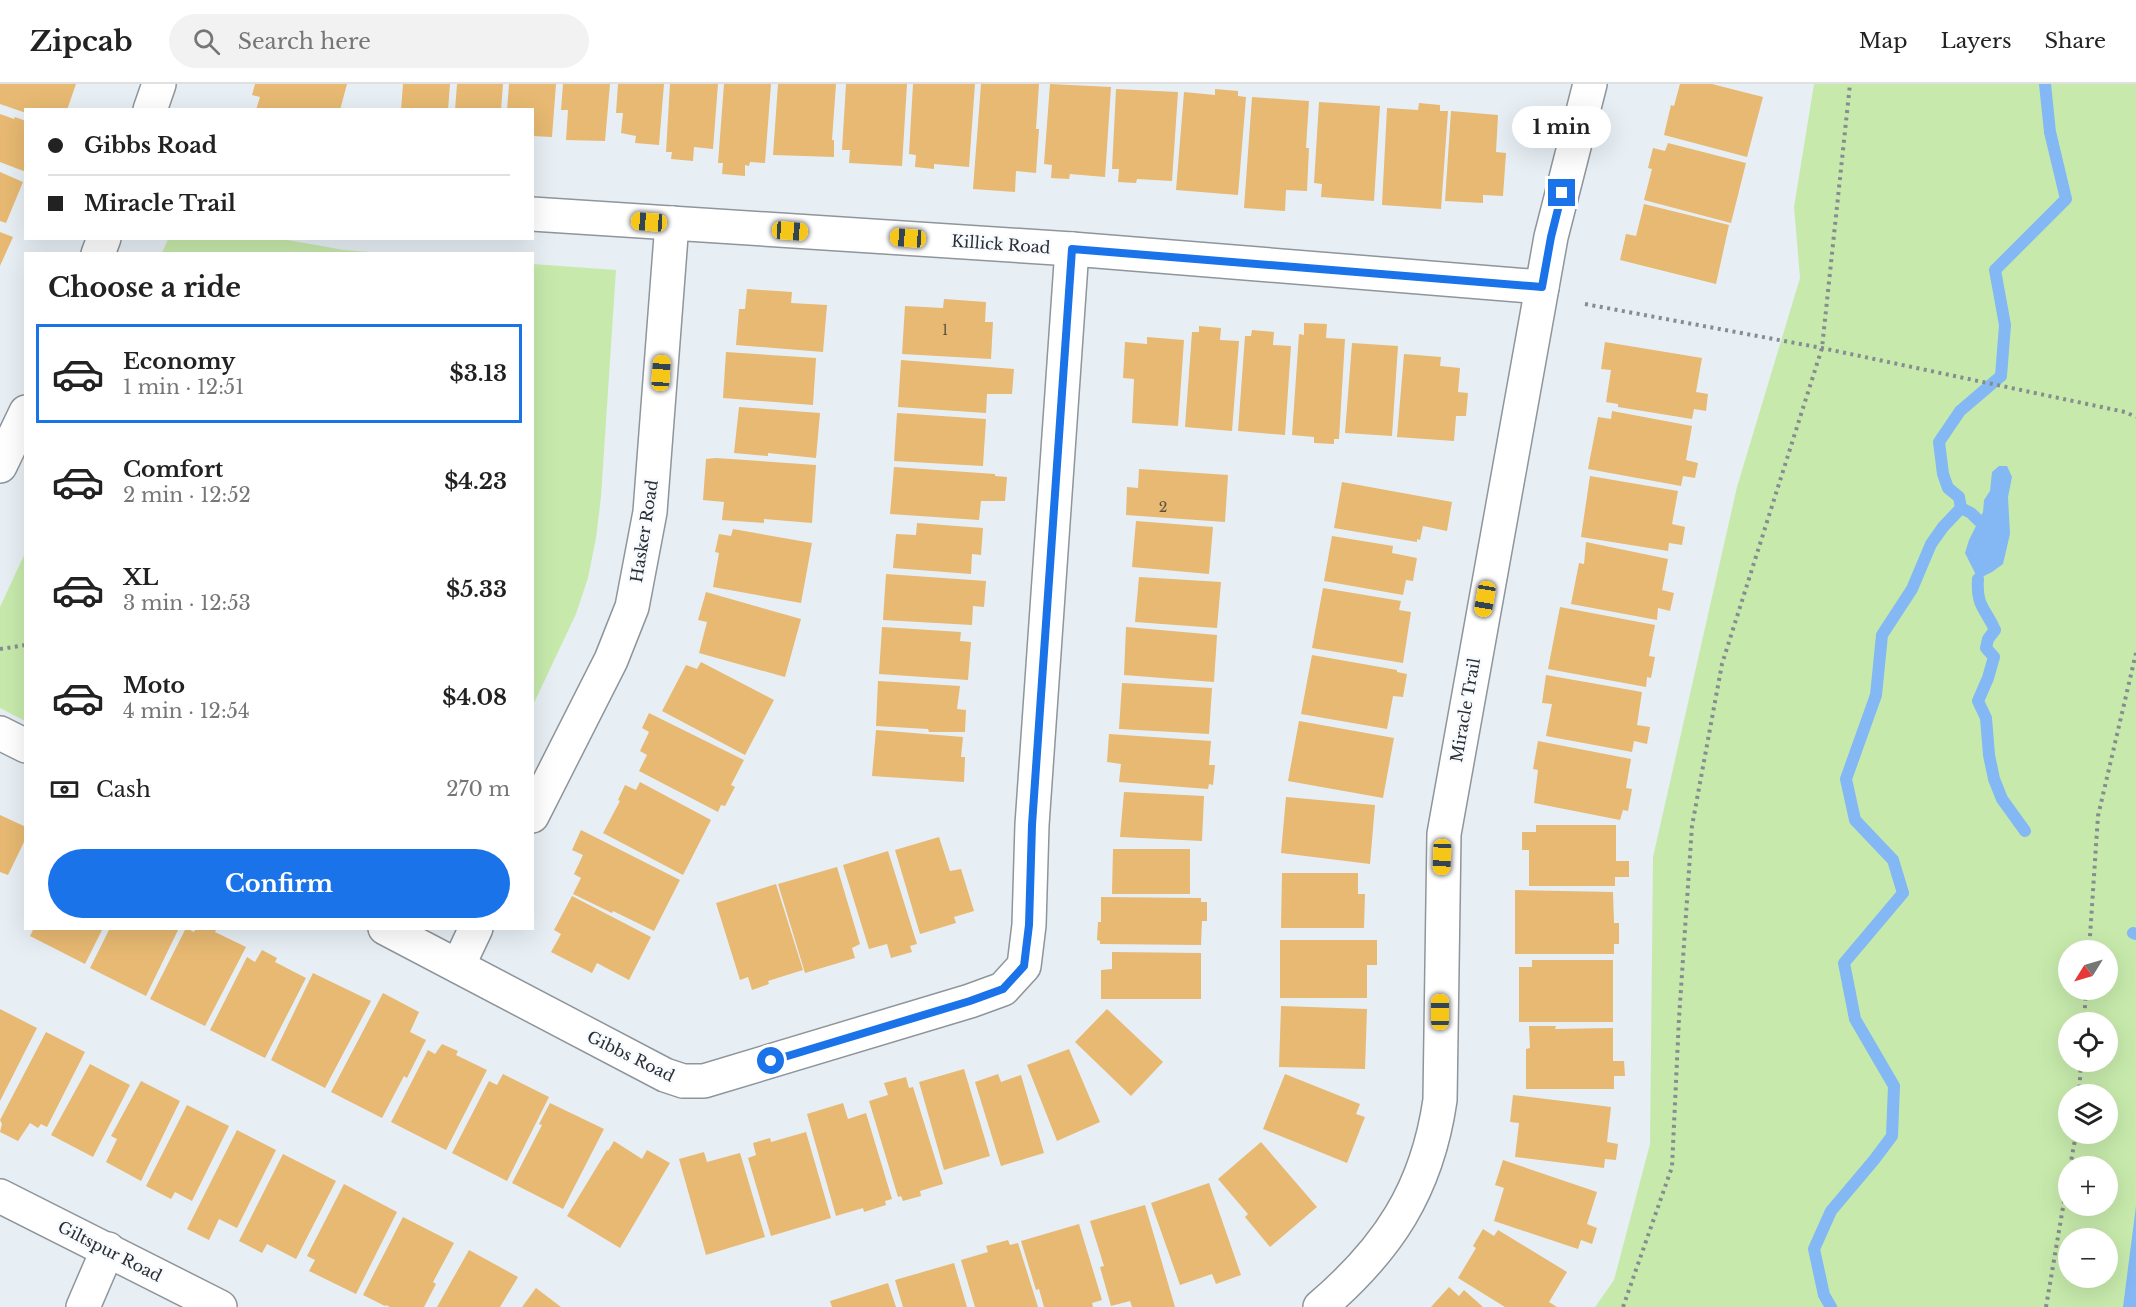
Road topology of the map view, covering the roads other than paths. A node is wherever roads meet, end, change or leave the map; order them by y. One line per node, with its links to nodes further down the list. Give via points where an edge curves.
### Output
1 (159, 84): 3 (street)
2 (1590, 84): 7 (street, Miracle Trail)
3 (151, 108)
4 (534, 214): 5 (street, Killick Road)
5 (672, 223): 6 (street, Killick Road); 12 (street, Hasker Road, via 650,512 632,607 611,660)
6 (1072, 249): 7 (street, Killick Road); 15 (street, Gibbs Road, via 1024,966 1003,989 970,1001 704,1081 665,1076)
7 (1542, 287): 20 (street, Miracle Trail, via 1443,834 1440,1100 1436,1127 1410,1200 1394,1227 1362,1268)
8 (24, 416): 9 (street)
9 (0, 466)
10 (0, 733): 11 (street)
11 (24, 745)
12 (534, 812)
13 (389, 930): 15 (street, Gibbs Road)
14 (475, 930): 15 (street)
15 (458, 966)
16 (0, 1196): 17 (street, Giltspur Road)
17 (108, 1249): 18 (street); 19 (street, Giltspur Road)
18 (83, 1307)
19 (220, 1307)
20 (1320, 1307)

